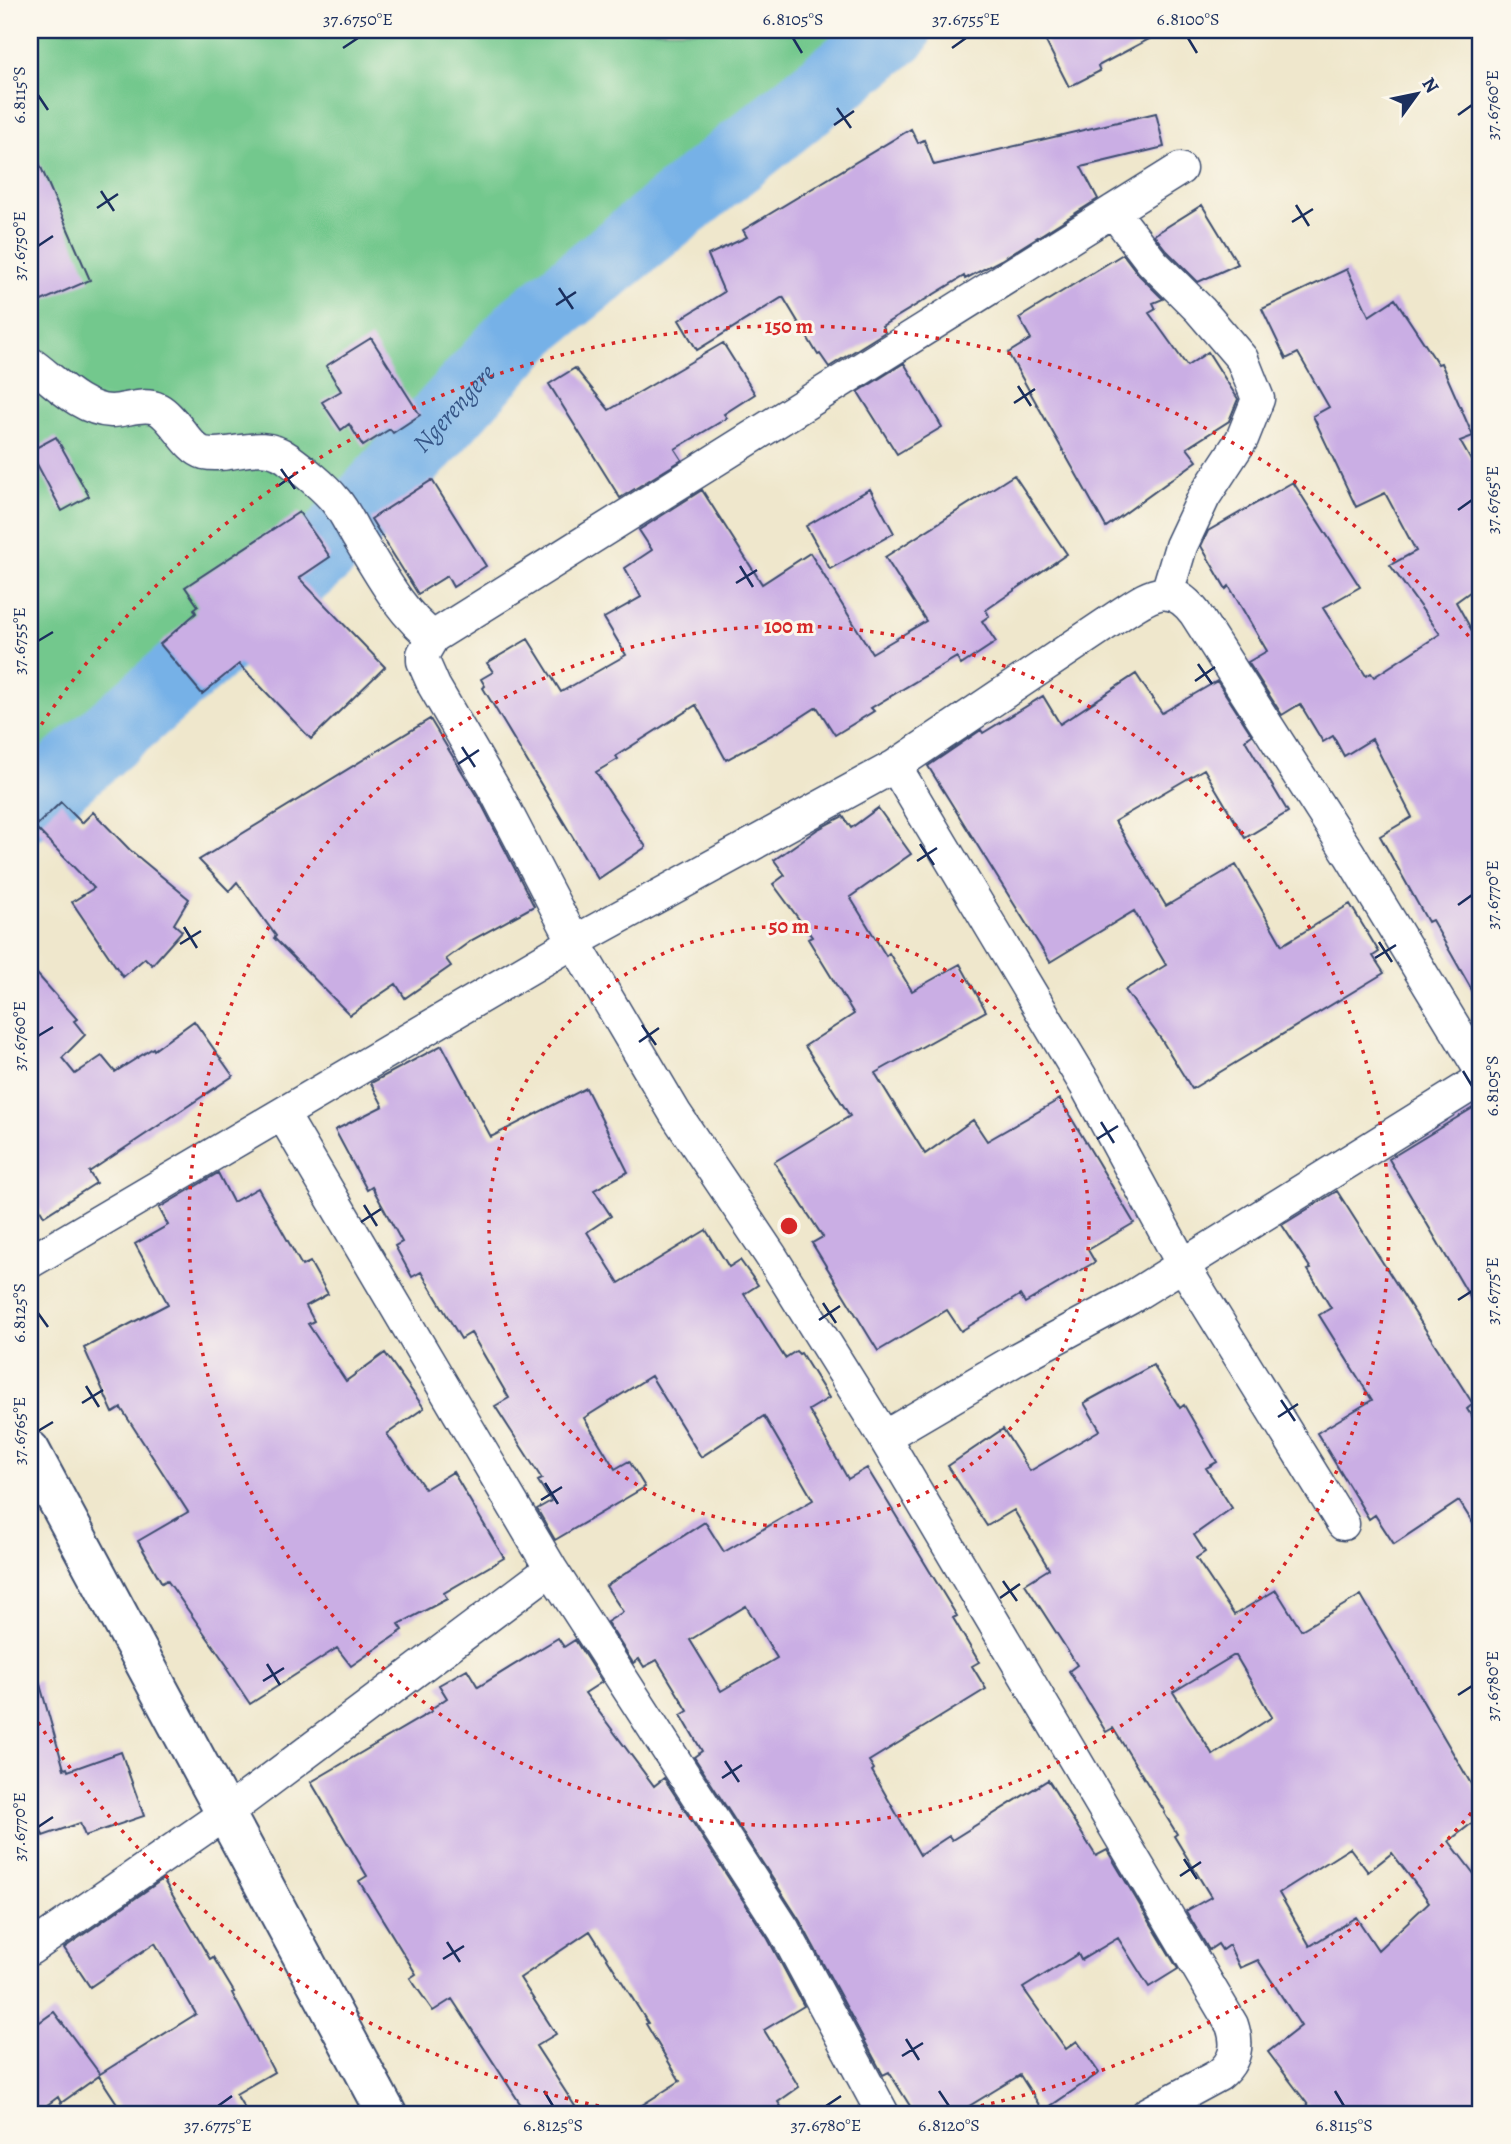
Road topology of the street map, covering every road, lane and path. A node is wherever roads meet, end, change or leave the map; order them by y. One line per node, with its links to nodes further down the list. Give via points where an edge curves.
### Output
1 (1180, 169): 2 (street)
2 (1113, 211): 4 (street, via 1152,262 1242,359 1258,399 1242,439 1204,497 1181,546); 5 (street)
3 (30, 363): 5 (street, via 89,405 110,411 144,406 161,411 200,451 265,449 287,458 335,499 401,605)
4 (1167, 593): 6 (street, via 1152,595); 8 (street, via 1182,599 1195,613)
5 (433, 638): 7 (street, via 423,661 434,686)
6 (895, 766): 7 (street); 12 (street, via 1085,1084)
7 (574, 942): 10 (street); 13 (street, via 675,1113)
8 (1481, 1071)
9 (1481, 1079): 12 (street)
10 (283, 1115): 11 (street); 16 (street)
11 (30, 1262)
12 (1183, 1265): 13 (street); 15 (street)
13 (884, 1437): 21 (street, via 1232,2025 1235,2054 1225,2070)
14 (30, 1450): 17 (street)
15 (1343, 1524)
16 (551, 1569): 17 (street); 20 (street, via 784,1930)
17 (226, 1813): 18 (street); 19 (street)
18 (30, 1949)
19 (387, 2114)
20 (883, 2114)
21 (1147, 2114)

